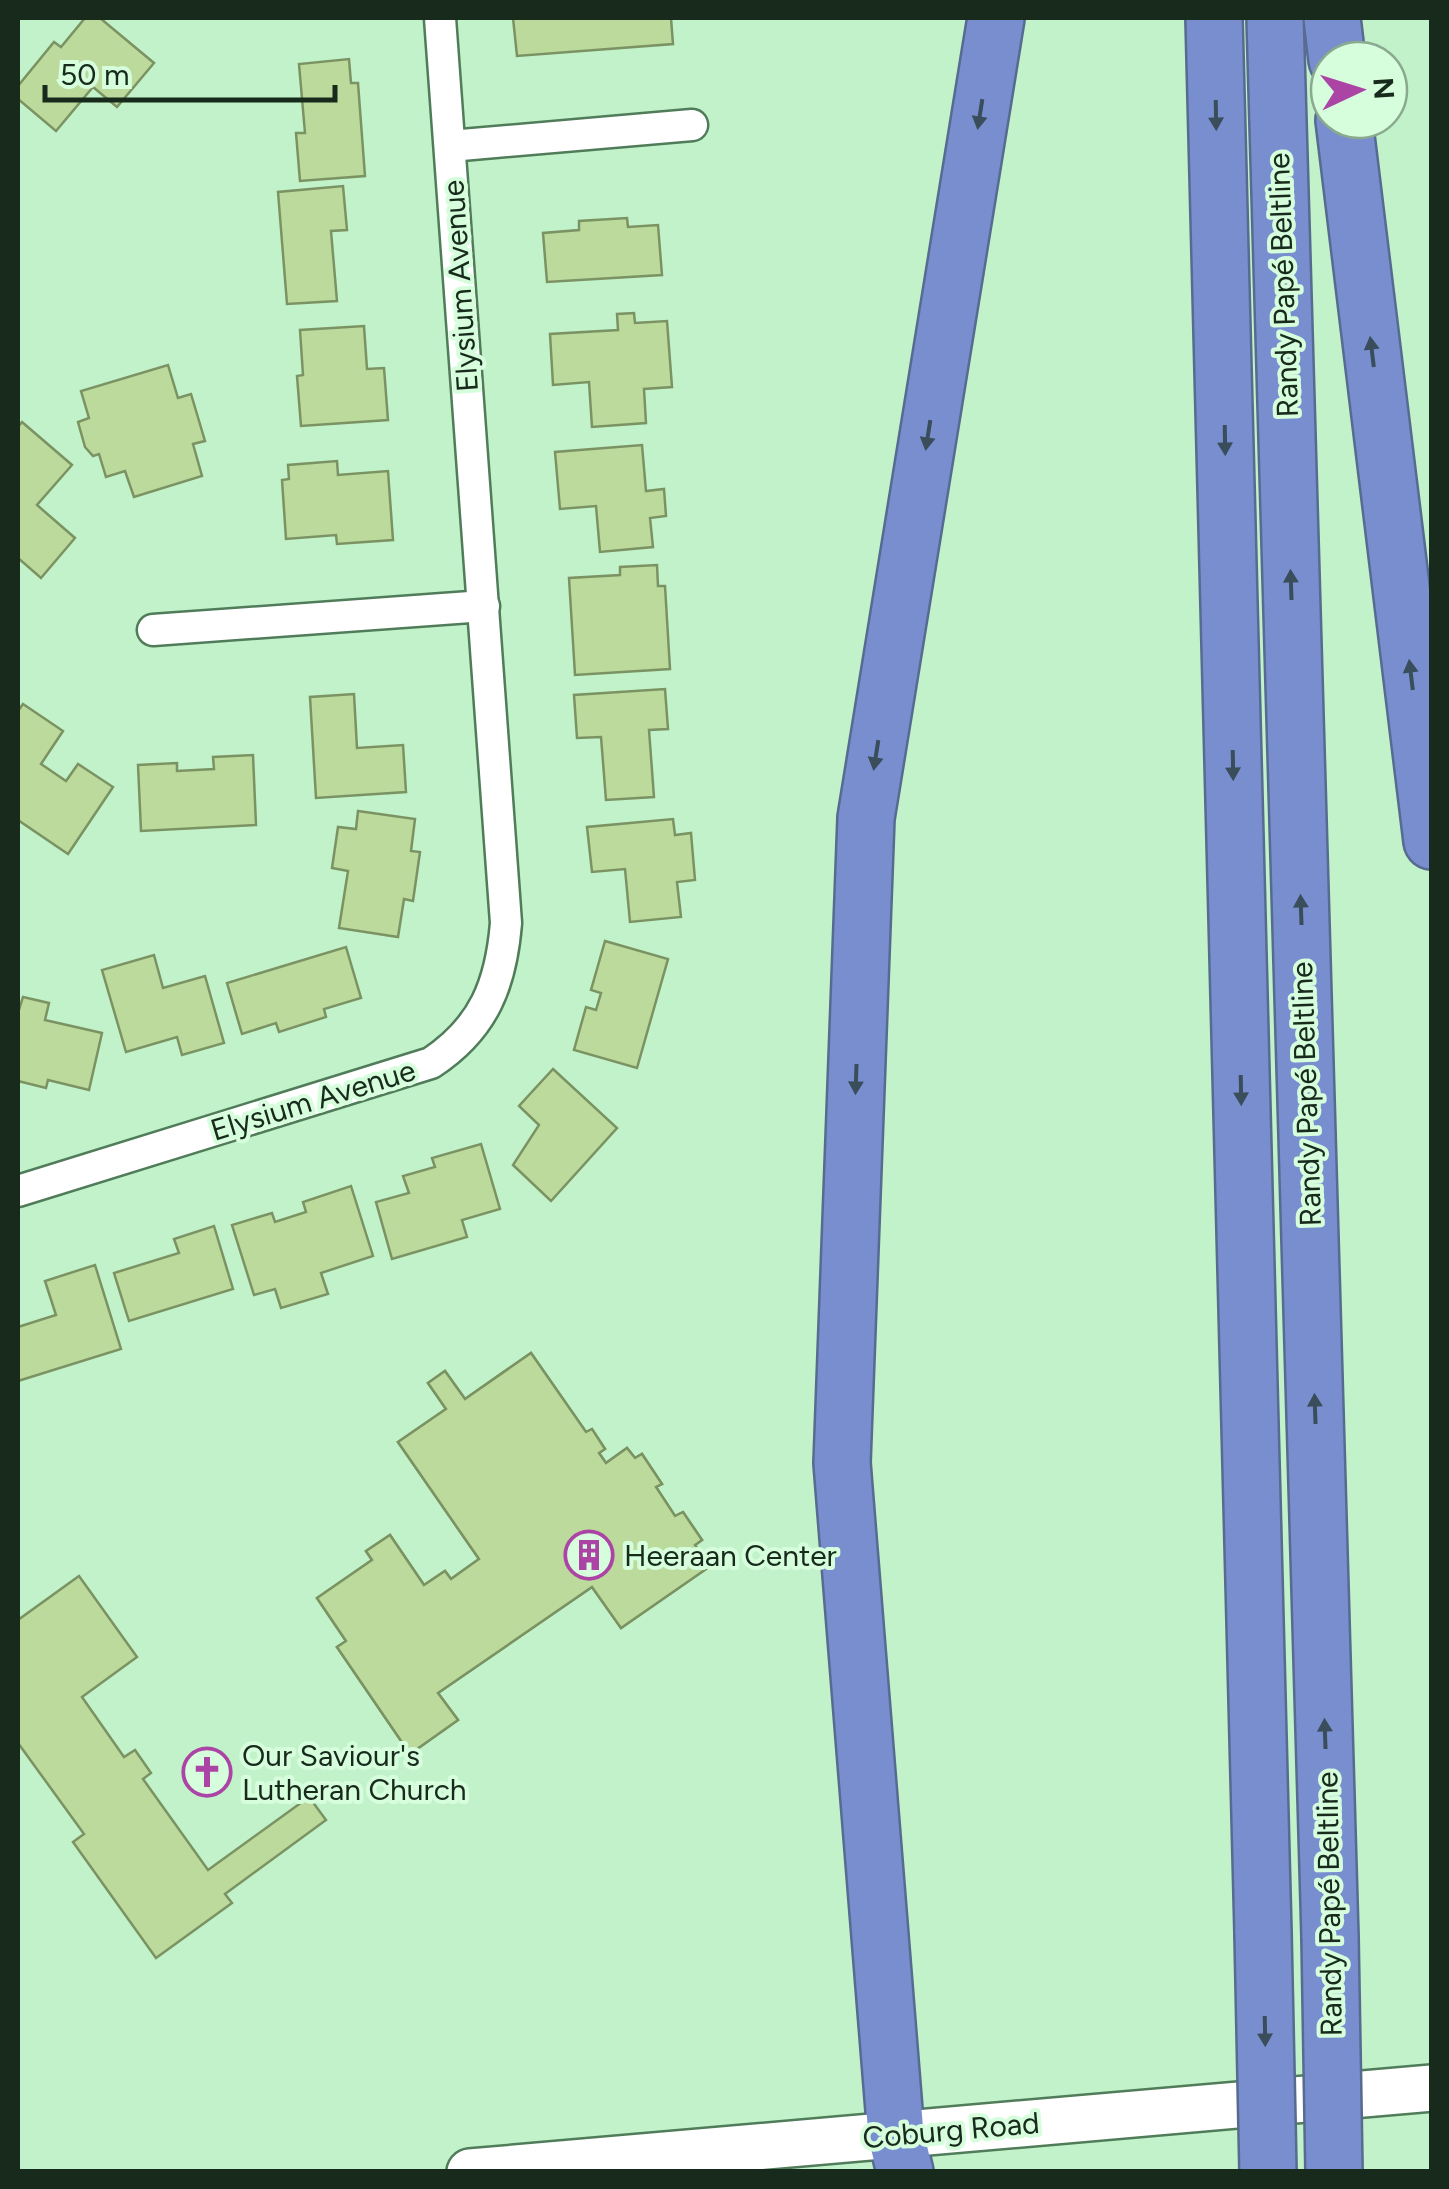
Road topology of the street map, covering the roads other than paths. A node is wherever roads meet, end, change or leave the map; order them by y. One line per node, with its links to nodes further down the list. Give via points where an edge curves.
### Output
1 (440, 18): 7 (street, Elysium Avenue)
2 (996, 18): 13 (highway, one-way to 13, via 866,818 842,1464)
3 (1214, 18): 15 (highway, Randy Papé Beltline, one-way to 15, bridge)
4 (1275, 18): 16 (highway, Randy Papé Beltline, one-way to 4, bridge)
5 (692, 125): 7 (street, Elysium Avenue)
6 (1346, 140): 10 (highway, one-way to 6)
7 (450, 146): 8 (street, Elysium Avenue)
8 (484, 606): 9 (street); 11 (street, Elysium Avenue, via 506,923 493,997 476,1025 456,1047 405,1073)
9 (153, 630)
10 (1432, 841)
11 (18, 1191)
12 (1432, 2088): 13 (main road, Coburg Road)
13 (900, 2153): 14 (main road, Coburg Road)
14 (470, 2172)
15 (1268, 2172)
16 (1334, 2172)

